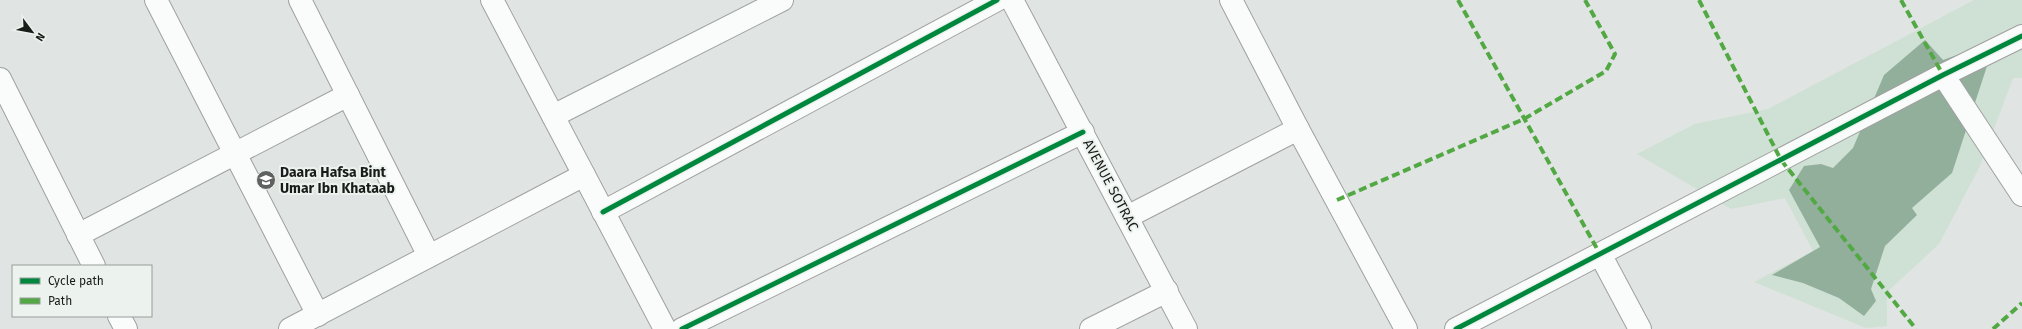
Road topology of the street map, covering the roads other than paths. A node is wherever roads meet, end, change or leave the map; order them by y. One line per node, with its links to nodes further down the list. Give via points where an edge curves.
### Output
1 (156, 0): 15 (street)
2 (300, 0): 11 (street)
3 (492, 0): 12 (street)
4 (782, 0): 12 (street)
5 (997, 0): 18 (street)
6 (1012, 0): 14 (street, AVENUE SOTRAC)
7 (1231, 0): 13 (street)
8 (2022, 36): 9 (street)
9 (1943, 75): 17 (street); 21 (street)
10 (0, 79): 20 (street)
11 (348, 95): 15 (street); 22 (street)
12 (553, 116): 16 (street)
13 (1298, 129): 19 (street); 33 (street)
14 (1083, 132): 19 (street, AVENUE SOTRAC); 30 (street)
15 (235, 154): 20 (street); 25 (street)
16 (584, 175): 18 (street); 22 (street)
17 (2022, 195)
18 (603, 212): 29 (street)
19 (1127, 217): 24 (street, AVENUE SOTRAC)
20 (78, 235): 23 (street)
21 (1600, 254): 34 (street); 35 (street)
22 (429, 256): 25 (street)
23 (93, 265)
24 (1167, 291): 31 (street); 32 (street, AVENUE SOTRAC)
25 (318, 315): 28 (street)
26 (120, 317): 27 (street)
27 (126, 329)
28 (290, 329)
29 (665, 329)
30 (682, 329)
31 (1091, 329)
32 (1186, 329)
33 (1406, 329)
34 (1456, 329)
35 (1640, 329)

